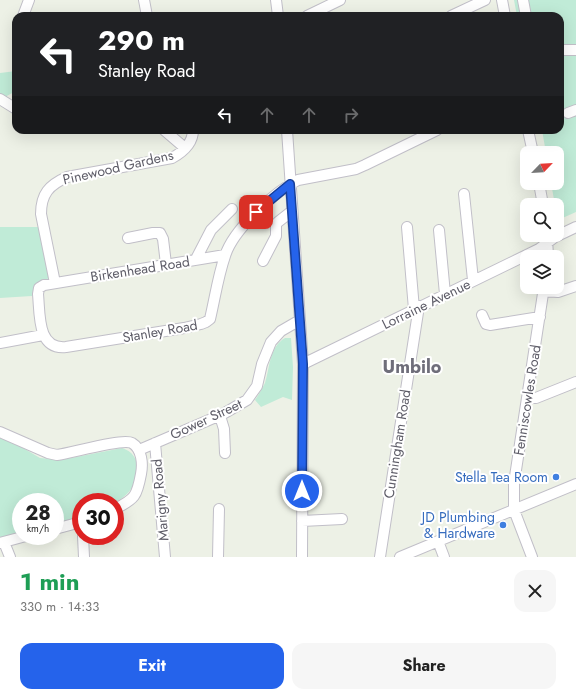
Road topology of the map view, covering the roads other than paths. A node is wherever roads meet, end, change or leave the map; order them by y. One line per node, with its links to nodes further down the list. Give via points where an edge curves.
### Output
1 (29, 0): 8 (street)
2 (144, 0): 9 (street)
3 (276, 0): 10 (street)
4 (340, 0): 11 (street)
5 (485, 0): 12 (street)
6 (502, 0): 13 (street)
7 (523, 0): 14 (street)
8 (24, 12)
9 (146, 12)
10 (278, 12)
11 (315, 12)
12 (460, 12)
13 (504, 12)
14 (525, 12)
15 (564, 50): 16 (street)
16 (576, 50)
17 (0, 99): 18 (street)
18 (12, 106)
19 (169, 134): 25 (street)
20 (193, 134): 25 (street, Pinewood Gardens)
21 (287, 134): 26 (street)
22 (429, 134): 26 (street, via 356,169 306,178)
23 (529, 134): 24 (street)
24 (531, 146)
25 (185, 148): 41 (street, Pinewood Gardens, via 172,158 67,177 56,182 48,190 41,205)
26 (290, 184): 29 (street); 36 (street, Stanley Road, via 240,229)
27 (464, 194): 40 (street)
28 (232, 210): 37 (street, via 211,230)
29 (292, 211): 38 (street, via 276,224 276,236); 49 (street)
30 (407, 227): 46 (street, Cunningham Road)
31 (576, 227): 33 (street, Lorraine Avenue)
32 (439, 230): 44 (street)
33 (564, 232)
34 (128, 238): 39 (street, via 160,233)
35 (544, 242): 40 (street, Lorraine Avenue, via 540,249)
36 (225, 255): 37 (street, Birkenhead Road); 50 (street, Stanley Road, via 210,319 206,322 184,328 59,348 53,346)
37 (196, 259): 39 (street, Birkenhead Road)
38 (264, 261)
39 (166, 264): 41 (street, Birkenhead Road)
40 (473, 280): 44 (street, Lorraine Avenue)
41 (55, 283): 50 (street, via 39,288)
42 (576, 286): 43 (street)
43 (564, 290)
44 (445, 294): 46 (street, Lorraine Avenue)
45 (543, 294): 48 (street, Fenniscowles Road)
46 (416, 308): 52 (street, Lorraine Avenue); 75 (street, Cunningham Road)
47 (482, 315): 48 (street, via 486,324 490,326)
48 (540, 317): 54 (street, Fenniscowles Road)
49 (300, 320): 52 (street); 55 (street, Gower Street, via 281,331 270,342 257,386 250,397)
50 (43, 335): 51 (street)
51 (0, 343)
52 (303, 364): 65 (street)
53 (576, 382): 54 (street, via 536,398)
54 (527, 398): 63 (street, Fenniscowles Road, via 515,470)
55 (220, 416): 57 (street, Gower Street); 59 (street, via 224,429)
56 (0, 432): 58 (street, via 57,455 124,442 131,443)
57 (155, 443): 58 (street, Gower Street); 72 (street, Marigny Road)
58 (139, 450): 61 (street, via 142,466 137,492)
59 (225, 453)
60 (576, 484): 63 (street)
61 (124, 504)
62 (219, 509): 73 (street)
63 (514, 510): 67 (street); 78 (street, Fenniscowles Road)
64 (342, 519): 65 (street)
65 (302, 521): 74 (street)
66 (12, 540): 68 (street)
67 (438, 541): 76 (street); 77 (street)
68 (2, 542): 70 (street)
69 (83, 545): 71 (street)
70 (10, 557)
71 (84, 557)
72 (165, 557)
73 (218, 557)
74 (302, 557)
75 (380, 557)
76 (400, 557)
77 (444, 557)
78 (532, 557)

